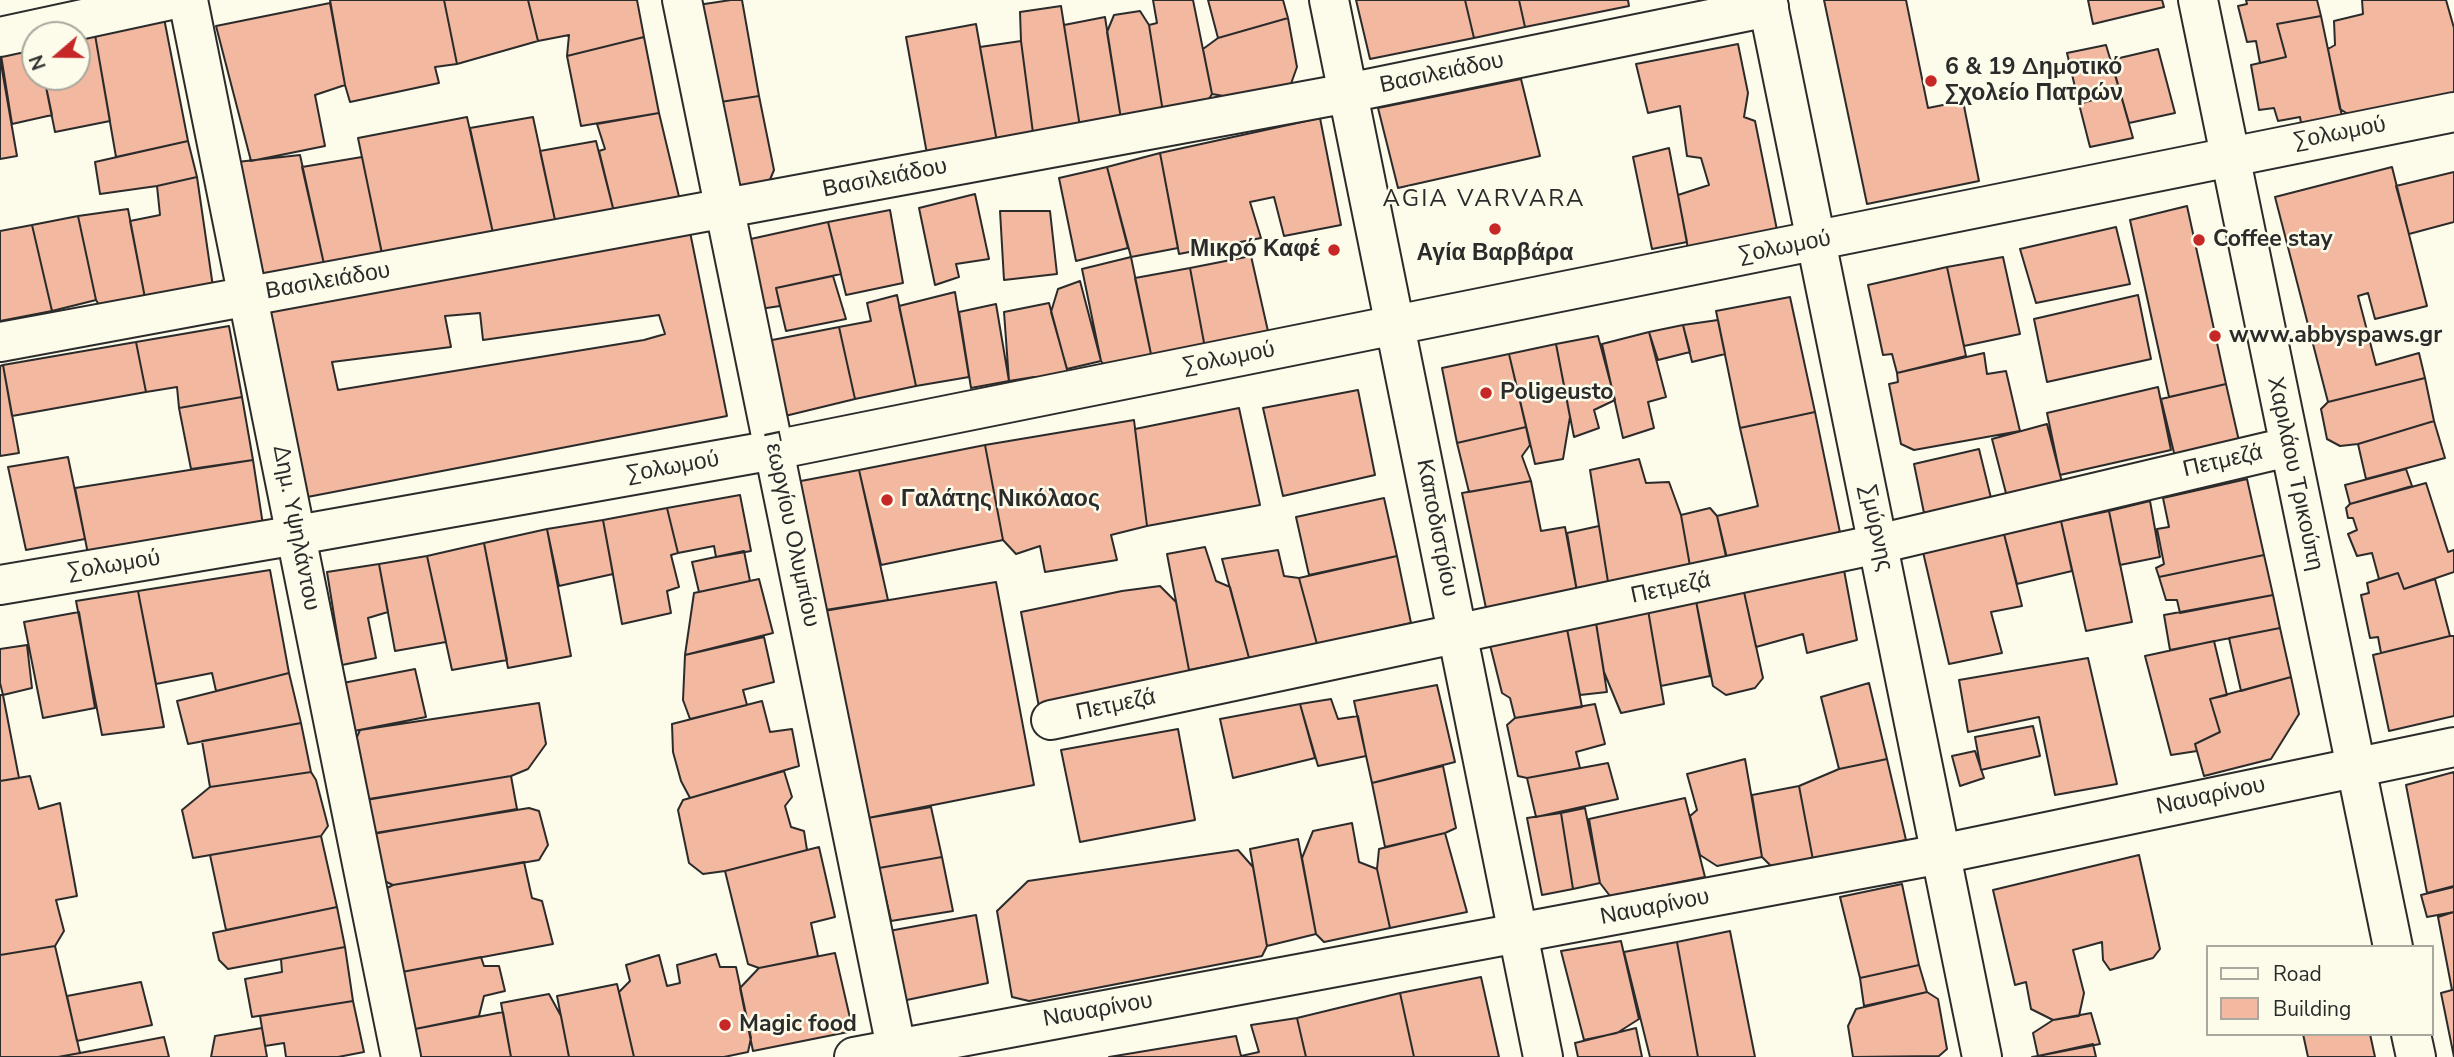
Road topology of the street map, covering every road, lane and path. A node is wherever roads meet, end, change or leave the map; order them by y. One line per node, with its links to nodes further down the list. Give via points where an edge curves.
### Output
1 (171, 0): 7 (street)
2 (188, 0): 13 (street, Δημ. Υψηλάντου)
3 (682, 0): 11 (street, Γεωργίου Ολυμπίου)
4 (1329, 0): 8 (street, Καποδιστρίου)
5 (2198, 0): 10 (street, Χαριλάου Τρικούπη)
6 (1768, 4): 8 (street, Βασιλειάδου); 12 (street, Σμύρνης)
7 (0, 37)
8 (1348, 93): 11 (street, Βασιλειάδου); 14 (street, Καποδιστρίου)
9 (2454, 112): 10 (street, Σολωμού)
10 (2230, 156): 12 (street, Σολωμού); 16 (street, Χαριλάου Τρικούπη)
11 (725, 209): 13 (street, Βασιλειάδου); 17 (street, Γεωργίου Ολυμπίου)
12 (1816, 242): 14 (street, Σολωμού); 19 (street, Σμύρνης)
13 (249, 297): 15 (street, Βασιλειάδου); 18 (street, Δημ. Υψηλάντου)
14 (1395, 326): 17 (street, Σολωμού); 21 (street, Καποδιστρίου)
15 (0, 342)
16 (2288, 447): 19 (street, Πετμεζά); 24 (street, Χαριλάου Τρικούπη)
17 (774, 450): 18 (street, Σολωμού); 29 (street, Γεωργίου Ολυμπίου)
18 (296, 535): 20 (street, Σολωμού); 30 (street, Δημ. Υψηλάντου)
19 (1878, 544): 21 (street, Πετμεζά); 25 (street, Σμύρνης)
20 (0, 585)
21 (1458, 634): 22 (street, Πετμεζά); 26 (street, Καποδιστρίου)
22 (1051, 720)
23 (2454, 747): 24 (street, Ναυαρίνου)
24 (2354, 767): 25 (street, Ναυαρίνου); 27 (street, Χαριλάου Τρικούπη)
25 (1941, 853): 26 (street, Ναυαρίνου); 33 (street, Σμύρνης)
26 (1518, 934): 29 (street, Ναυαρίνου); 32 (street, Καποδιστρίου)
27 (2393, 945)
28 (2411, 1036): 34 (street)
29 (898, 1053): 31 (street, Ναυαρίνου)
30 (401, 1057)
31 (854, 1057)
32 (1543, 1057)
33 (1982, 1057)
34 (2416, 1057)

